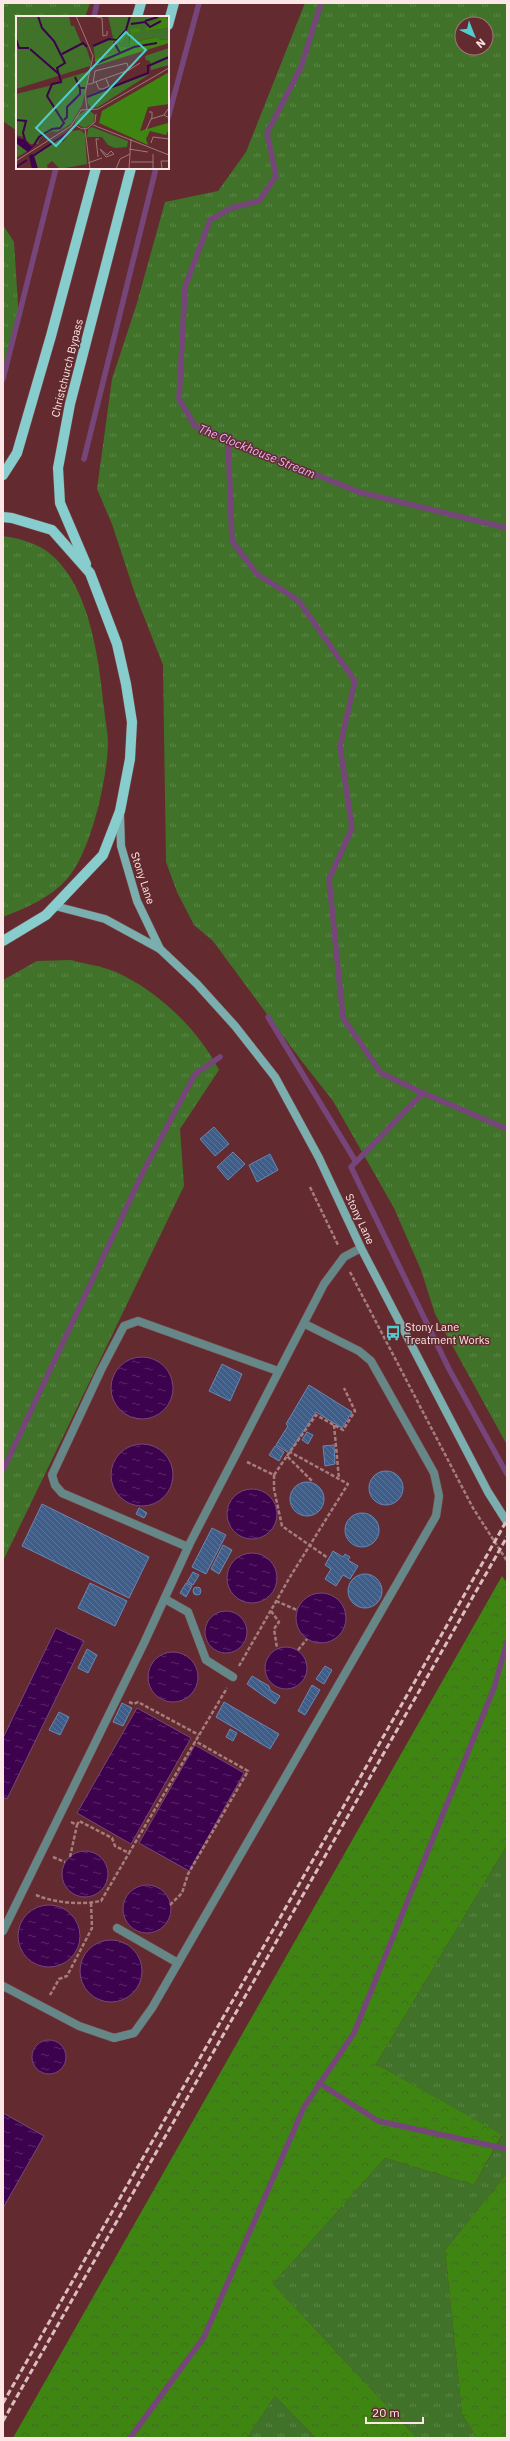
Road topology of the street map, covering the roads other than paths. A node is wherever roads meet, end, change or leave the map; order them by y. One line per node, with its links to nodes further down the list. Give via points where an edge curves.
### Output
1 (141, 3): 3 (main road)
2 (174, 3): 4 (main road)
3 (137, 16)
4 (169, 21)
5 (96, 169): 7 (main road, Christchurch Bypass, via 17,453)
6 (131, 169): 9 (main road, Christchurch Bypass, via 70,404 58,468 60,503)
7 (3, 475)
8 (3, 517): 9 (main road, via 52,530)
9 (90, 573): 10 (main road, Christchurch Bypass, via 117,644 132,722 130,759)
10 (120, 811): 11 (main road, Christchurch Bypass, via 103,855); 13 (main road, Stony Lane, via 121,846 137,901)
11 (55, 906): 12 (main road, Christchurch Bypass, via 46,915); 13 (main road, Stony Lane, via 105,920)
12 (3, 941)
13 (160, 949): 14 (main road, Stony Lane, via 197,984 235,1026 275,1077 319,1158)
14 (361, 1248): 15 (lane, via 344,1257 324,1284); 17 (main road, Stony Lane, via 488,1492)
15 (305, 1324): 16 (lane); 23 (lane, via 359,1351 371,1361 434,1473 439,1496 436,1516)
16 (278, 1371): 18 (lane); 18 (lane, via 138,1321 124,1326 100,1370 52,1475 55,1485 62,1493)
17 (507, 1522)
18 (188, 1547): 19 (lane)
19 (165, 1598): 20 (lane, via 188,1612 206,1660); 22 (lane)
20 (233, 1677)
21 (118, 1928): 23 (lane)
22 (3, 1931)
23 (178, 1963): 24 (lane, via 134,2033 114,2038 95,2033)
24 (3, 1986)

